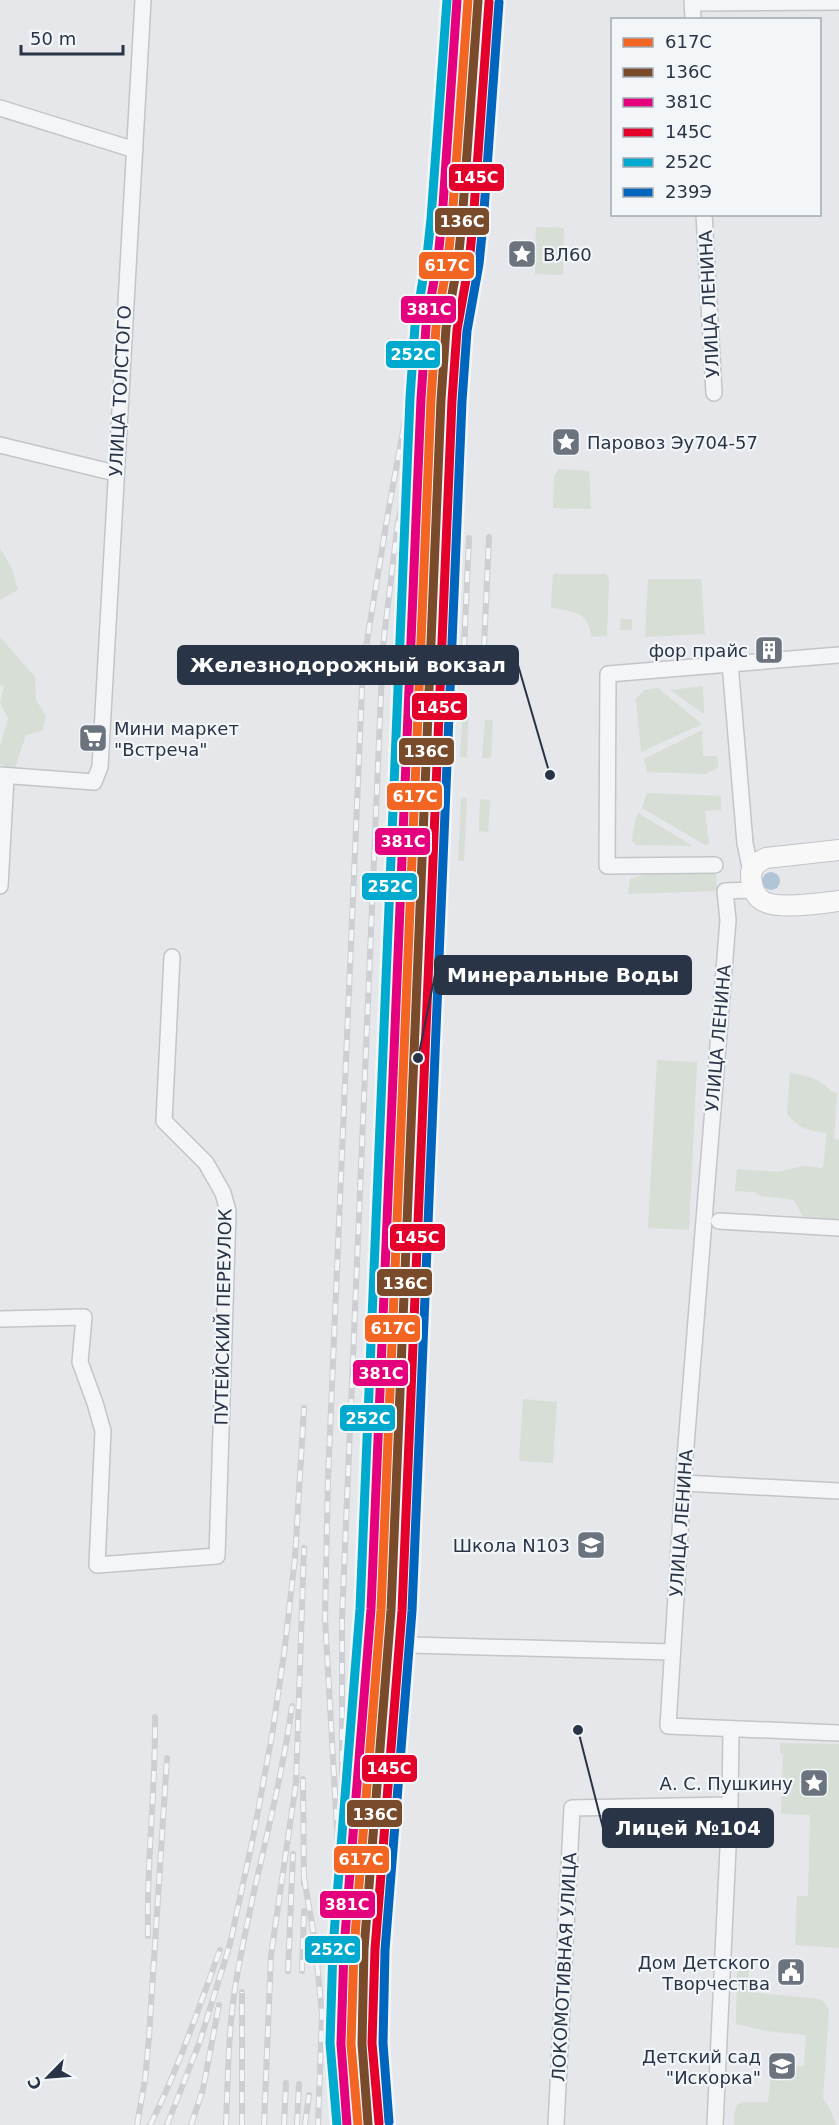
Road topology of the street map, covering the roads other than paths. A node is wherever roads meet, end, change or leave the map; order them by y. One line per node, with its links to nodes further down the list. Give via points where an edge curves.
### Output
1 (143, 0): 6 (street, УЛИЦА ТОЛСТОГО)
2 (692, 2): 3 (street); 4 (street)
3 (839, 2)
4 (693, 18)
5 (0, 108): 6 (street)
6 (135, 150): 10 (street, УЛИЦА ТОЛСТОГО)
7 (704, 216): 8 (street, УЛИЦА ЛЕНИНА)
8 (714, 393)
9 (0, 445): 10 (street)
10 (115, 473): 13 (street, УЛИЦА ТОЛСТОГО, via 100,767 94,782)
11 (839, 655): 12 (street)
12 (730, 663): 15 (street, via 608,674 606,866); 16 (street)
13 (3, 776): 17 (street)
14 (839, 850): 16 (main road, via 766,858 757,863)
15 (715, 865)
16 (753, 881): 18 (main road, via 774,906); 23 (street, УЛИЦА ЛЕНИНА, via 725,891 728,920)
17 (0, 886)
18 (839, 901)
19 (172, 957): 22 (street, ПУТЕЙСКИЙ ПЕРЕУЛОК, via 164,1121 206,1163 228,1210 217,1556 97,1565 103,1431 80,1362 84,1317)
20 (719, 1221): 21 (street)
21 (839, 1228)
22 (0, 1319)
23 (683, 1483): 24 (street); 26 (street, УЛИЦА ЛЕНИНА)
24 (839, 1491)
25 (410, 1645): 26 (street)
26 (672, 1652): 27 (street, УЛИЦА ЛЕНИНА, via 668,1726)
27 (731, 1730): 28 (street); 29 (street)
28 (839, 1733)
29 (730, 1805): 30 (street, ЛОКОМОТИВНАЯ УЛИЦА, via 572,1808); 31 (street)
30 (556, 2125)
31 (715, 2125)

